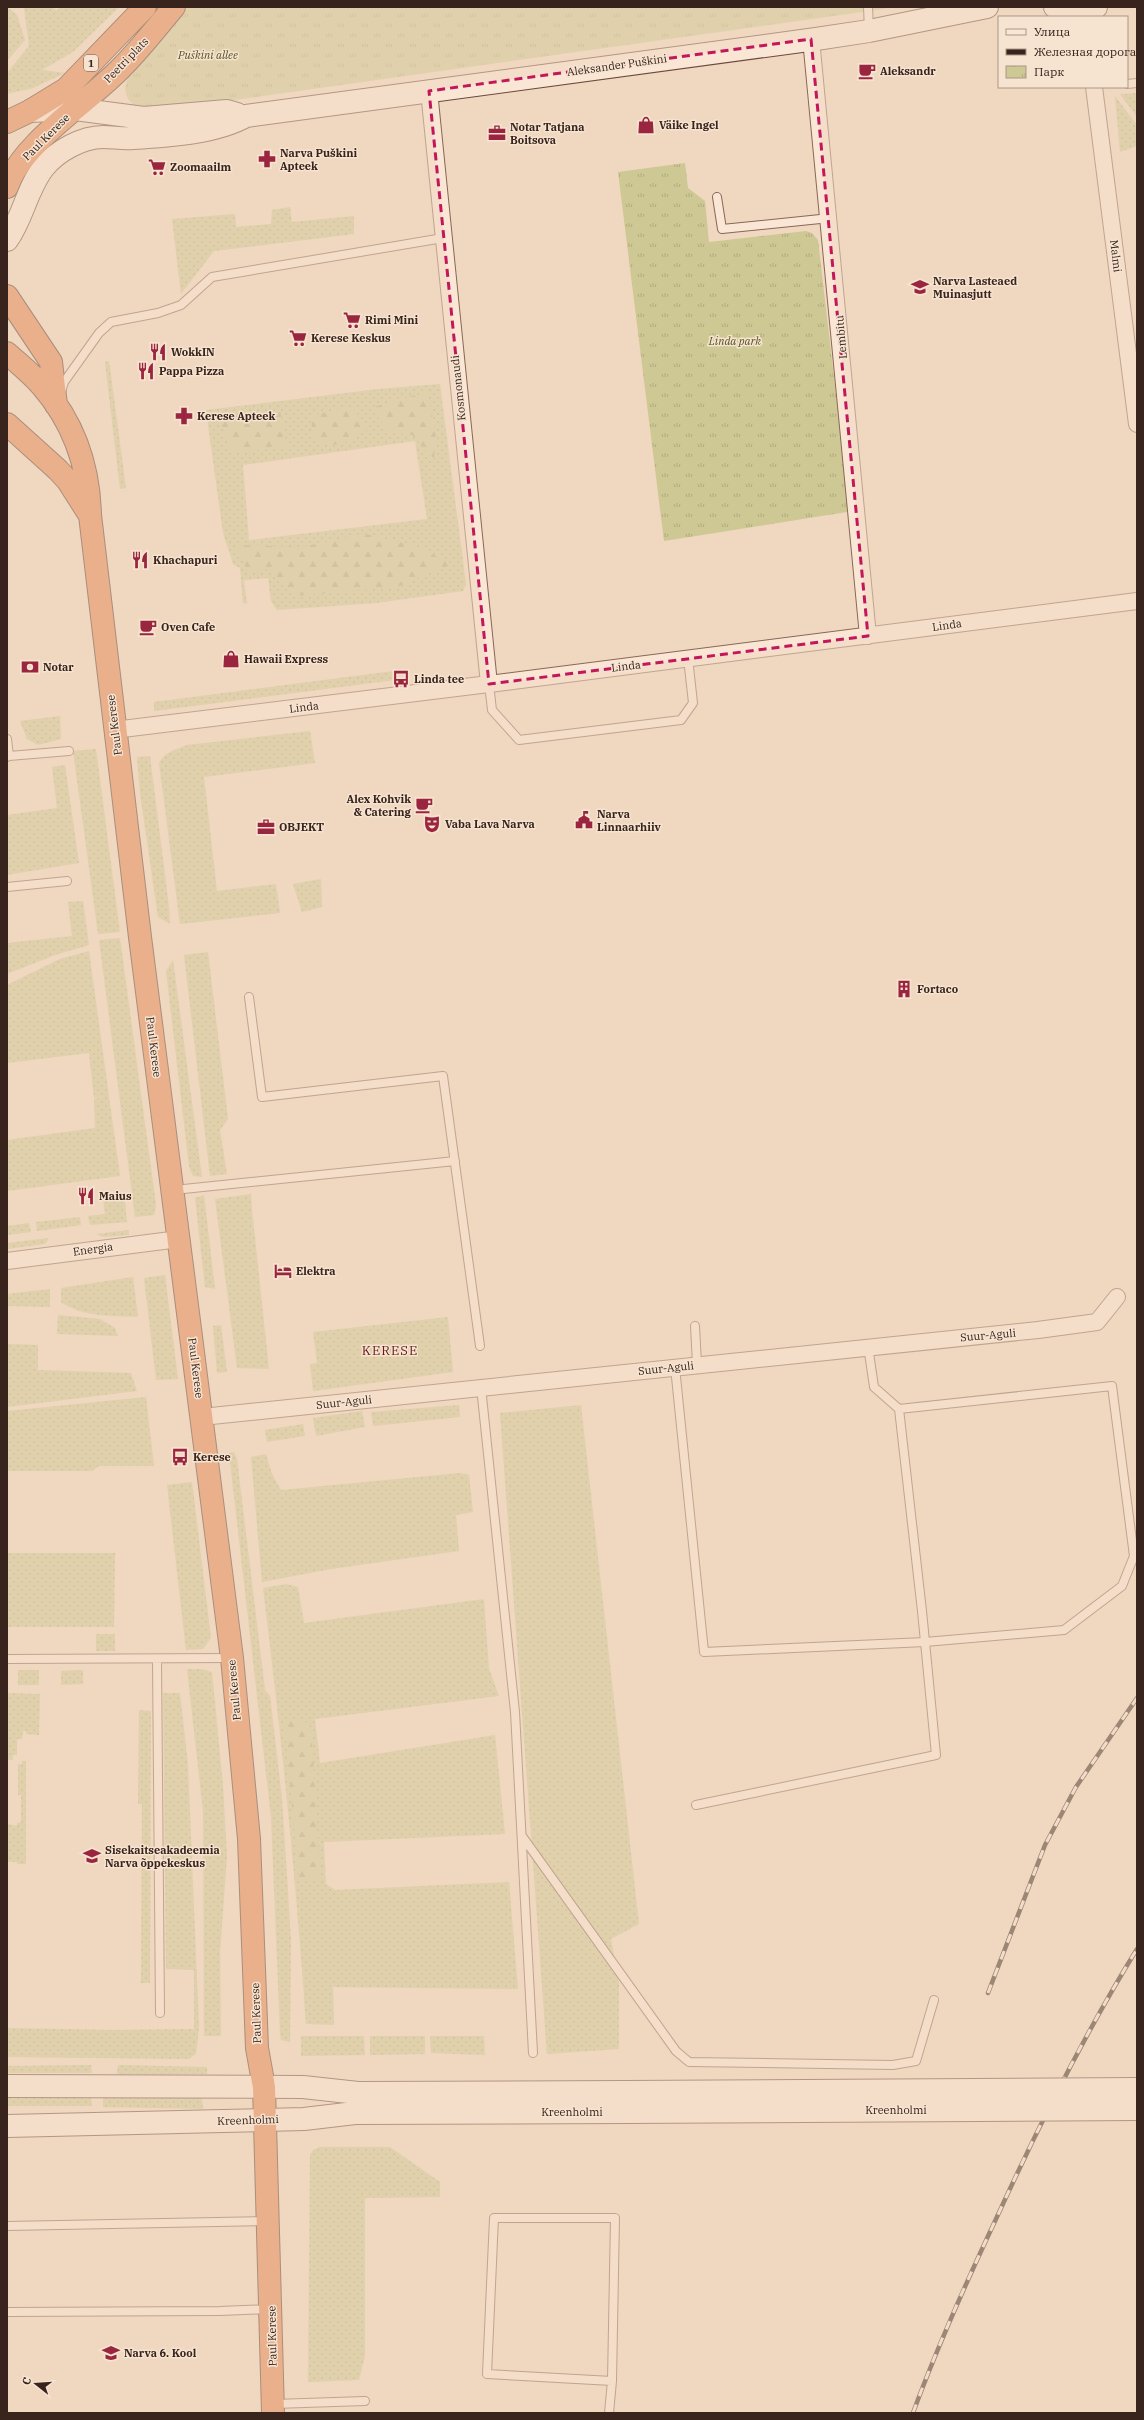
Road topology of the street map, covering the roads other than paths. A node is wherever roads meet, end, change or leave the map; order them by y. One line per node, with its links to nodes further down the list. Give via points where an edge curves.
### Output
1 (145, 7): 13 (highway, Peetri plats / 1, via 66,89)
2 (174, 7): 11 (highway, Peetri plats / 1, via 122,68)
3 (868, 7): 7 (lane)
4 (987, 7): 7 (main road, Aleksander Puškini)
5 (1055, 7): 6 (main road, via 1066,14)
6 (1089, 13)
7 (869, 30): 8 (main road, Aleksander Puškini)
8 (811, 39): 10 (main road, Aleksander Puškini); 18 (street, Lembitu)
9 (1094, 88): 25 (street, Malmi)
10 (429, 91): 14 (main road, Aleksander Puškini); 19 (street, Kosmonaudi, via 443,214)
11 (75, 109): 13 (main road, Aleksander Puškini); 14 (main road, Aleksander Puškini, via 144,118 227,112); 16 (highway, Paul Kerese / 1, via 33,147 11,175)
12 (7, 110): 13 (highway)
13 (30, 111): 15 (highway, Aleksander Puškini / 1)
14 (246, 116): 20 (main road, Aleksander Puškini, via 230,125 132,138 101,137 75,144 44,167 30,192 16,228)
15 (7, 122)
16 (7, 187)
17 (717, 197): 18 (lane, via 722,229)
18 (830, 218): 28 (street, Lembitu)
19 (443, 238): 23 (lane, via 212,277 181,305 158,313 111,322 99,333 64,382); 30 (street, Kosmonaudi)
20 (7, 240)
21 (7, 296): 23 (highway, via 51,362)
22 (7, 352): 23 (highway, Paul Kerese, via 42,386)
23 (56, 406): 26 (highway, Paul Kerese, via 79,448 90,493)
24 (7, 424): 26 (highway, via 68,481)
25 (1137, 424)
26 (90, 515): 31 (highway, Paul Kerese)
27 (1137, 601): 28 (street, Linda)
28 (868, 636): 29 (street, Linda)
29 (688, 658): 30 (street, Linda); 30 (lane, via 694,702 681,720 520,740 492,710)
30 (489, 684): 31 (street, Linda)
31 (114, 730): 39 (highway, Paul Kerese)
32 (7, 739): 34 (lane)
33 (69, 751): 34 (lane)
34 (8, 757)
35 (67, 881): 36 (lane)
36 (7, 887)
37 (249, 997): 38 (lane, via 262,1097 443,1076)
38 (455, 1161): 39 (lane); 44 (lane)
39 (173, 1190): 40 (highway, Paul Kerese)
40 (179, 1239): 41 (street, Energia); 50 (highway, Paul Kerese)
41 (7, 1261)
42 (1117, 1297): 45 (street, Suur-Aguli, via 1097,1322)
43 (695, 1326): 46 (lane)
44 (480, 1346)
45 (868, 1346): 46 (street, Suur-Aguli); 49 (lane, via 874,1387)
46 (697, 1364): 47 (street, Suur-Aguli)
47 (675, 1366): 48 (street, Suur-Aguli); 51 (lane, via 704,1652)
48 (481, 1387): 50 (street, Suur-Aguli); 56 (lane, via 515,1712)
49 (899, 1409): 51 (lane); 51 (lane, via 1112,1386 1134,1556 1122,1586 1064,1630)
50 (202, 1417): 52 (highway, Paul Kerese)
51 (925, 1642): 55 (lane, via 936,1755)
52 (232, 1658): 54 (lane); 61 (highway, Paul Kerese, via 249,1839 256,2024)
53 (7, 1659): 54 (lane)
54 (157, 1659): 58 (lane)
55 (696, 1805)
56 (521, 1835): 57 (lane, via 676,2051 689,2062 892,2065 916,2061); 59 (lane)
57 (934, 2000)
58 (160, 2013)
59 (533, 2053)
60 (7, 2086): 61 (main road, Kreenholmi)
61 (264, 2087): 63 (main road, Kreenholmi, via 303,2087 358,2093); 65 (highway, Paul Kerese)
62 (1137, 2088): 63 (main road, Kreenholmi, bridge)
63 (626, 2102): 64 (main road, Kreenholmi, bridge); 65 (main road, Kreenholmi, via 355,2113)
64 (1137, 2109)
65 (265, 2120): 66 (main road, Kreenholmi); 67 (highway, Paul Kerese)
66 (7, 2126)
67 (269, 2221): 68 (lane); 69 (highway, Paul Kerese)
68 (7, 2226)
69 (272, 2308): 70 (lane, via 220,2311); 73 (highway, Paul Kerese)
70 (7, 2312)
71 (612, 2381): 71 (lane, via 615,2218 494,2218 486,2374); 74 (lane)
72 (365, 2401): 73 (lane)
73 (273, 2409)
74 (609, 2413)

